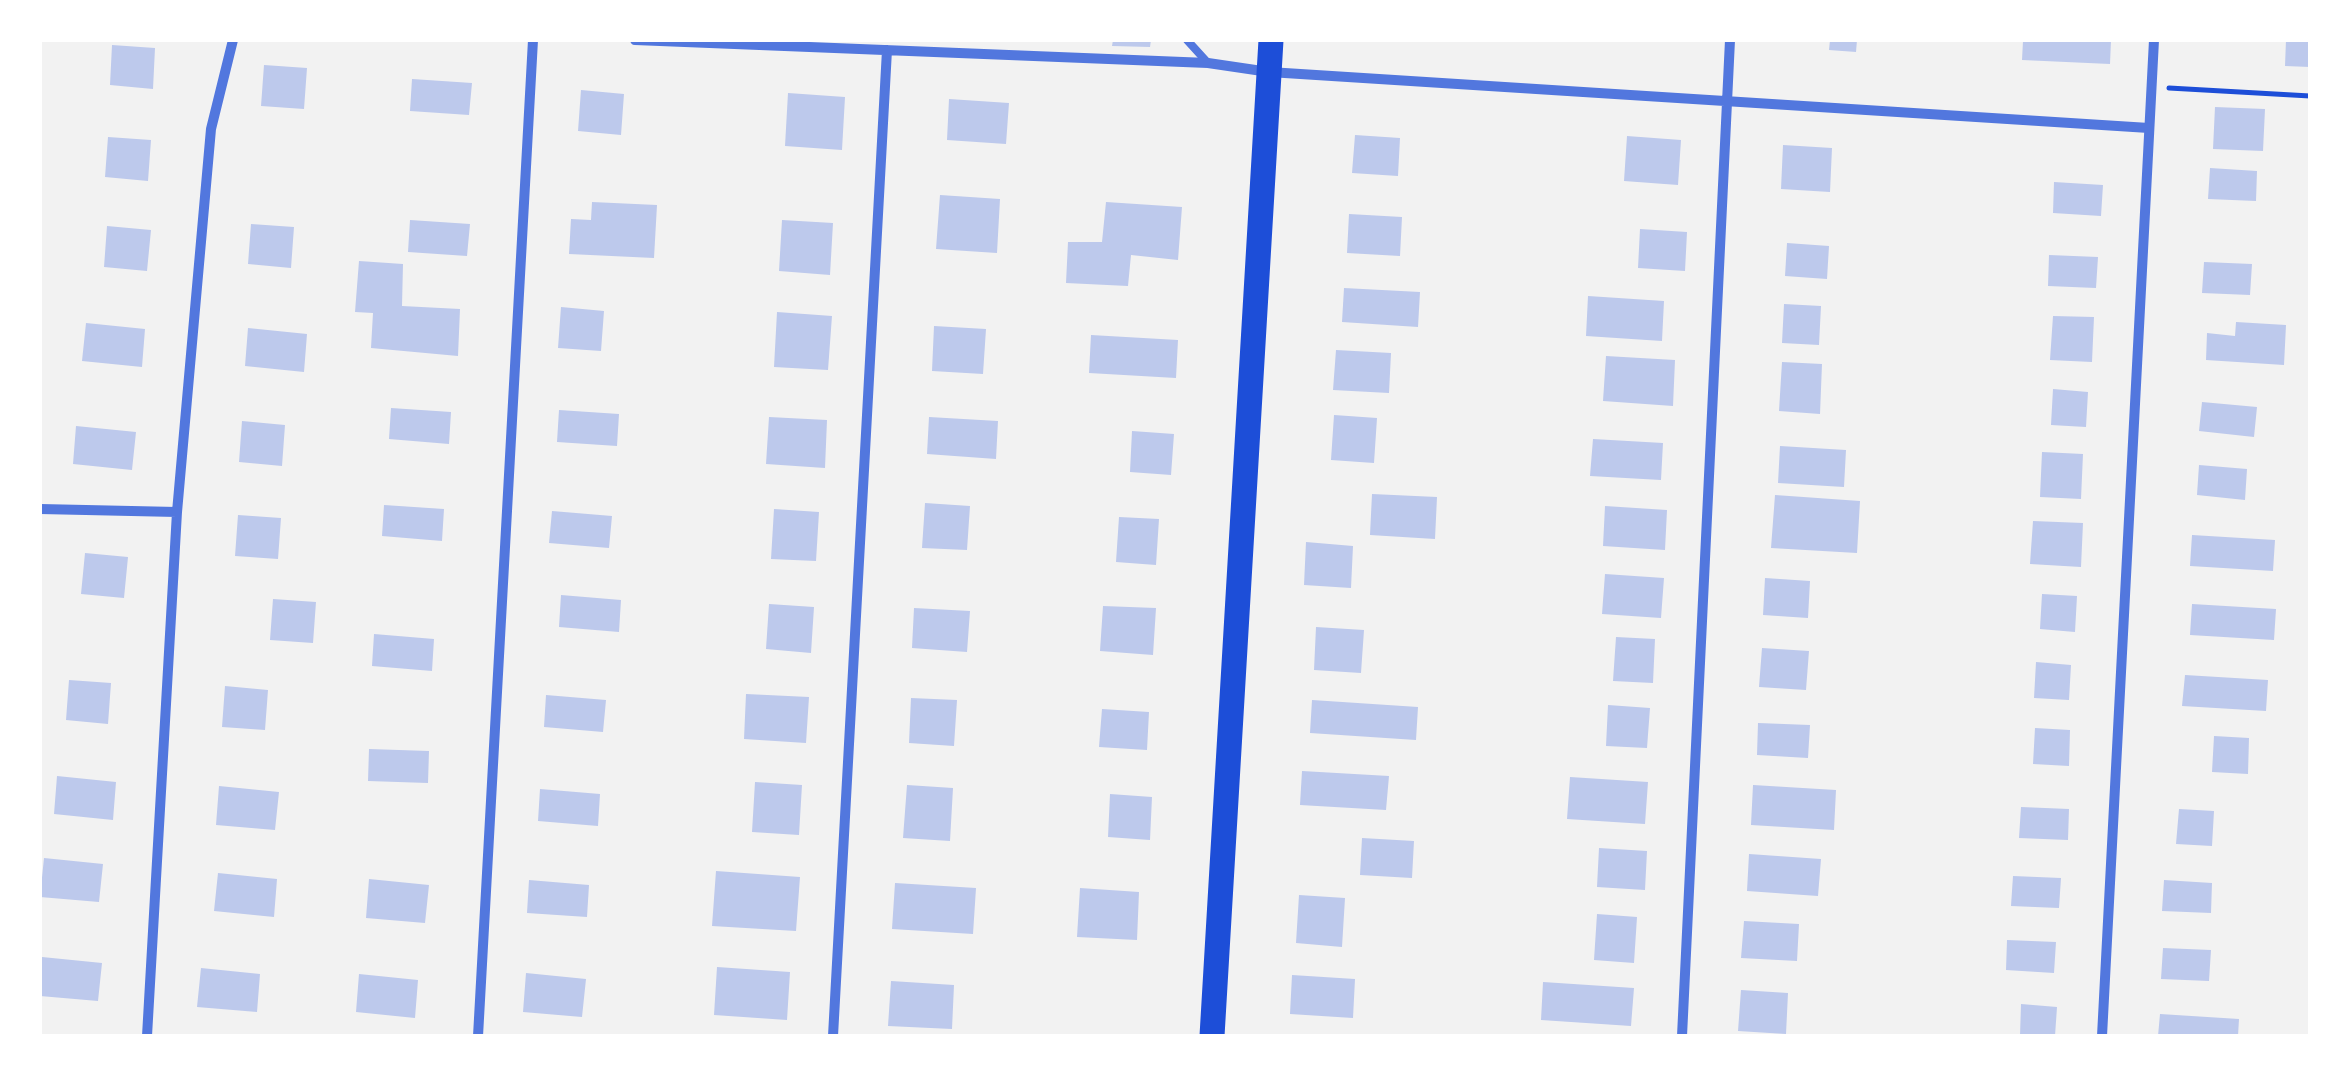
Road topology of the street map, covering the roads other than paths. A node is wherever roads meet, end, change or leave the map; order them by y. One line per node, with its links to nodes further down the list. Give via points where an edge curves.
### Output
1 (233, 40): 14 (street, via 211,129)
2 (533, 40): 16 (street)
3 (635, 40): 8 (street)
4 (1186, 40): 9 (lane)
5 (1271, 40): 10 (main road)
6 (1730, 40): 11 (street)
7 (2154, 40): 12 (street)
8 (887, 50): 9 (street); 17 (street)
9 (1208, 63): 10 (street)
10 (1269, 72): 11 (street); 18 (main road)
11 (1728, 103): 12 (street); 19 (street)
12 (2149, 128): 20 (street)
13 (40, 509): 14 (street)
14 (178, 512): 15 (street)
15 (147, 1036)
16 (478, 1036)
17 (833, 1036)
18 (1212, 1036)
19 (1682, 1036)
20 (2102, 1036)

